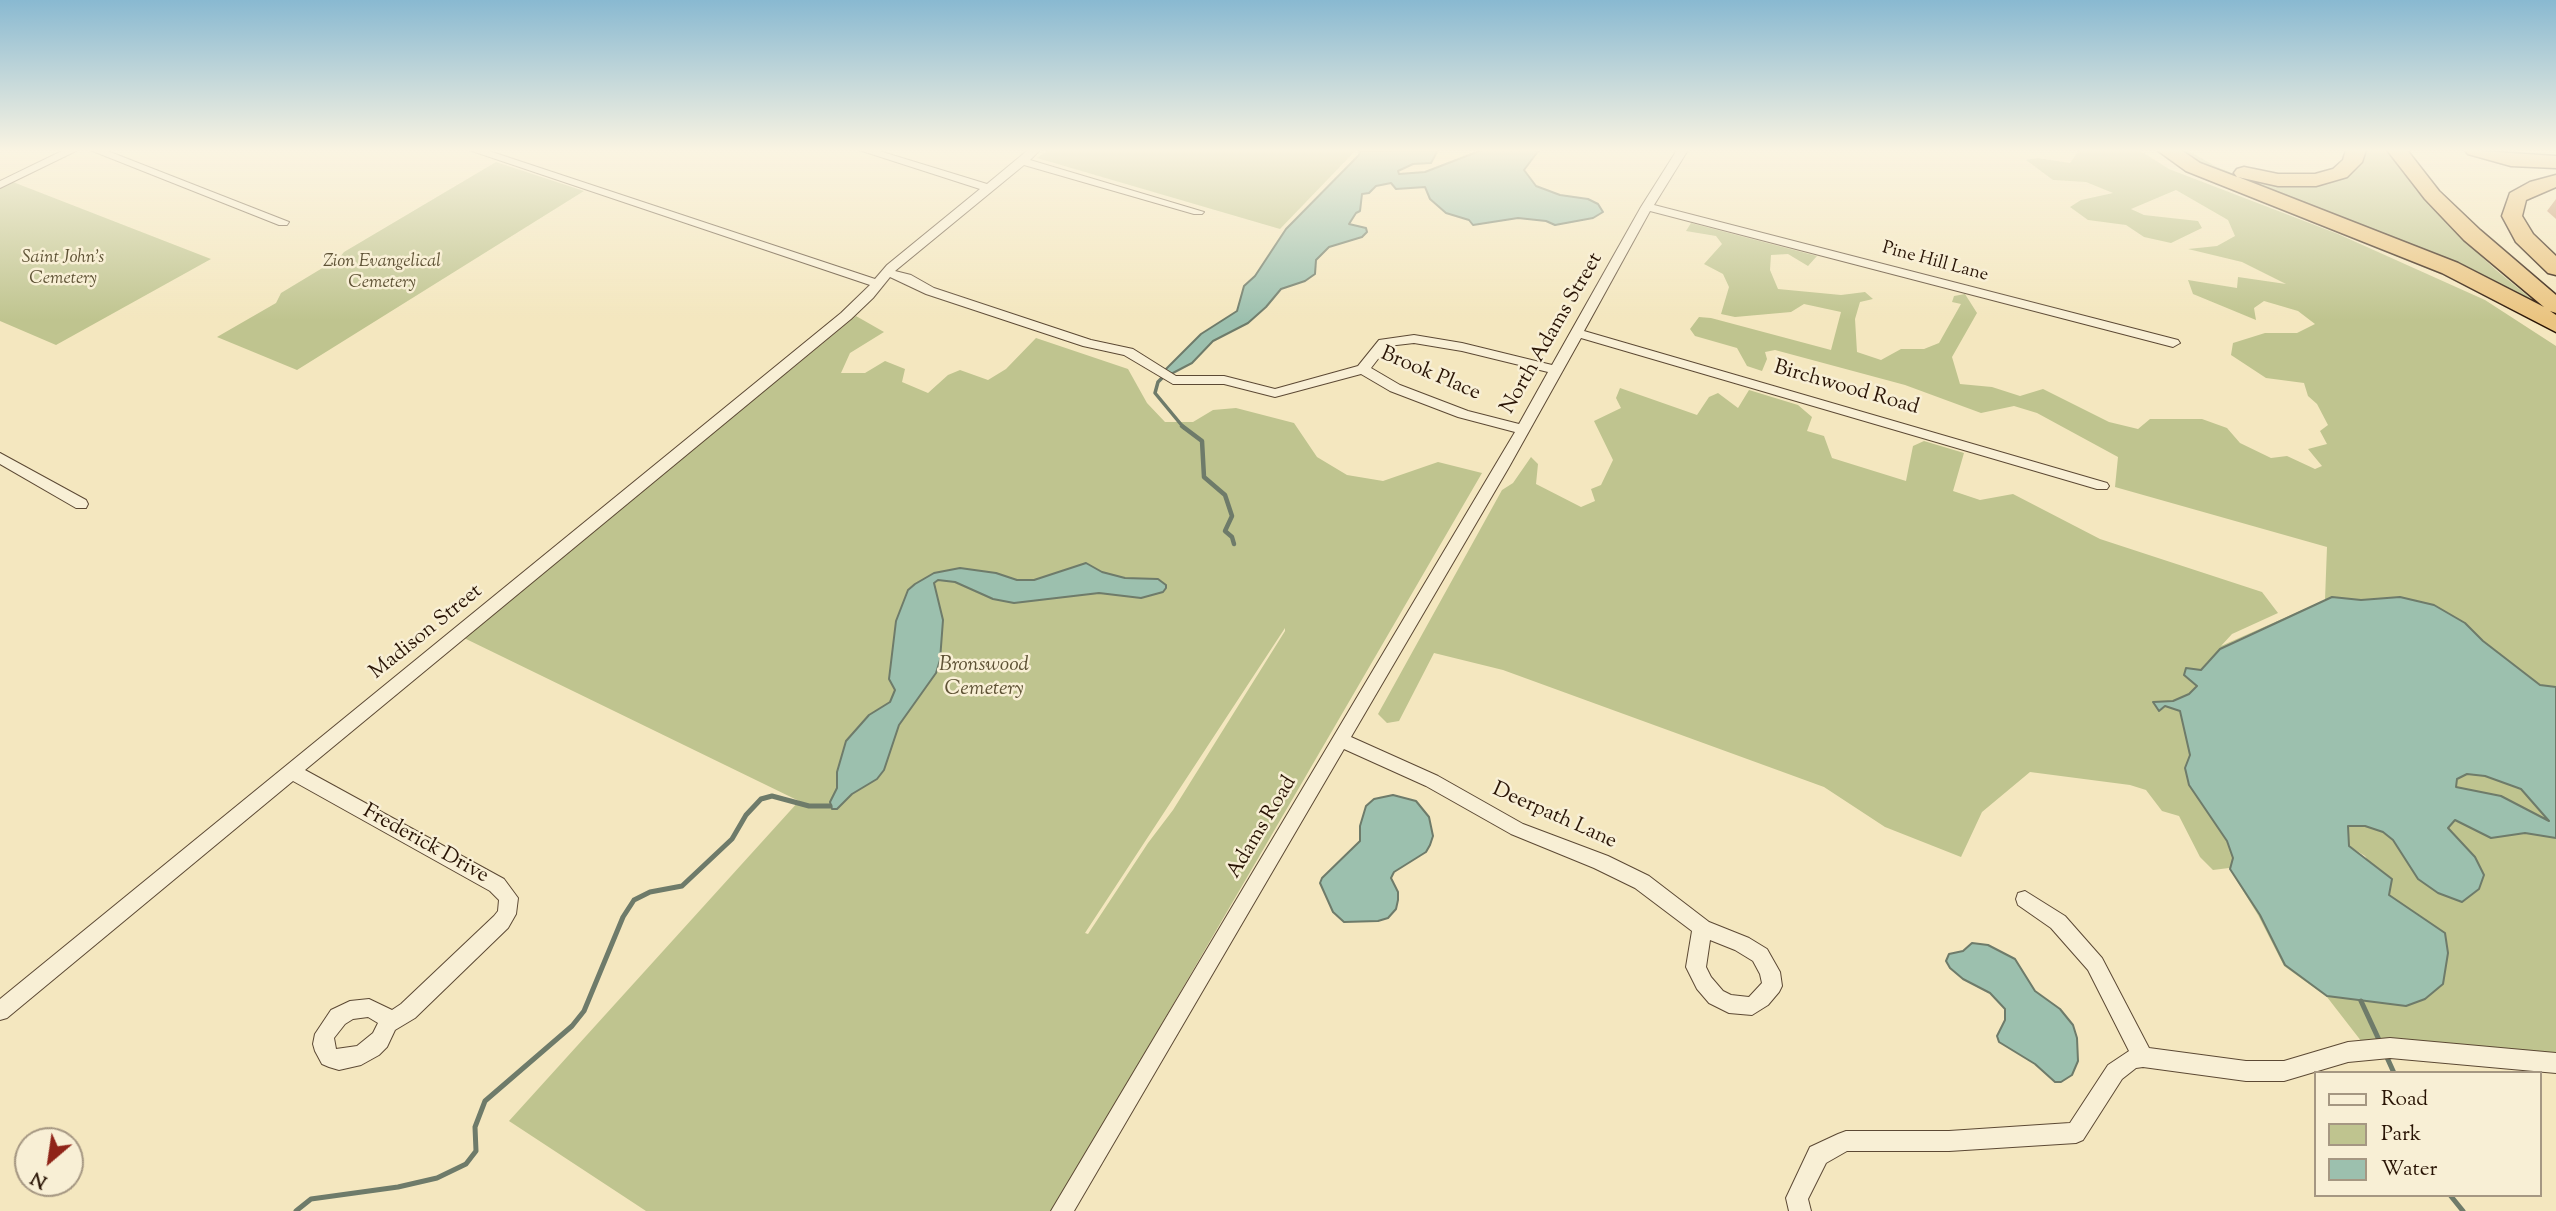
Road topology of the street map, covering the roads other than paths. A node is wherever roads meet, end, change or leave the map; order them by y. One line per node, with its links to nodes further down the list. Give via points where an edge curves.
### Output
1 (243, 207): 11 (street)
2 (654, 207): 13 (street)
3 (967, 207): 13 (street, Madison Street)
4 (1179, 207): 10 (street)
5 (1647, 207): 17 (street, North Adams Street); 18 (street, Pine Hill Lane)
6 (2294, 207): 16 (highway, via 2450,268)
7 (2444, 207): 15 (highway)
8 (2465, 207): 14 (highway)
9 (2514, 207): 12 (highway, via 2512,216 2524,237)
10 (1198, 212)
11 (283, 222)
12 (2556, 268)
13 (882, 278): 19 (street, via 906,278 930,291 1128,352 1173,380 1224,380 1275,393); 27 (street, Madison Street, via 846,316)
14 (2556, 288)
15 (2556, 306)
16 (2556, 325)
17 (1578, 333): 20 (street, North Adams Street); 24 (street, Birchwood Road)
18 (2173, 343)
19 (1363, 369): 20 (street, Brook Place, via 1384,343 1414,339); 21 (street, Brook Place, via 1395,388 1463,414)
20 (1555, 370): 21 (street, North Adams Street)
21 (1521, 429): 23 (street, North Adams Street)
22 (0, 458): 25 (street)
23 (1502, 467): 26 (street, Adams Road)
24 (2102, 486)
25 (80, 504)
26 (1342, 741): 29 (street, Deerpath Lane, via 1432,781 1517,829 1642,882); 34 (street, Adams Road)
27 (291, 771): 30 (street, Madison Street); 31 (street, Frederick Drive, via 497,885 509,898 501,922 408,1011)
28 (2025, 899): 32 (street, via 2058,922 2095,964)
29 (1703, 928): 29 (street, Deerpath Lane, via 1760,955 1772,986 1752,1006 1729,1004 1704,983 1696,967)
30 (0, 1011)
31 (388, 1023)
32 (2143, 1057): 33 (street, via 2208,1067 2284,1071 2348,1052 2385,1048); 35 (street, via 2115,1072 2076,1133 1949,1142 1846,1141 1818,1155 1797,1198)
33 (2556, 1063)
34 (1062, 1211)
35 (1800, 1211)

